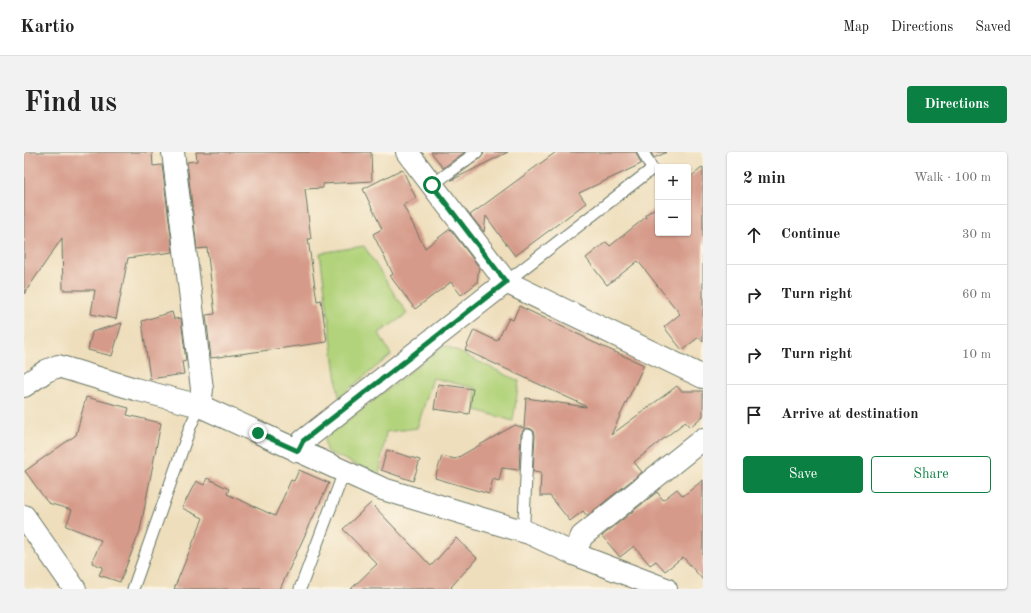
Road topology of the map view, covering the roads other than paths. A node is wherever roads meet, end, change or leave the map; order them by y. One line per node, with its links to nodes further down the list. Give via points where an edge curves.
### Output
1 (173, 152): 9 (street, via 202,389)
2 (407, 152): 5 (street)
3 (477, 152): 5 (lane)
4 (643, 152): 6 (lane, via 652,169)
5 (432, 185): 6 (street)
6 (506, 282): 7 (street); 12 (street, via 303,441)
7 (703, 377)
8 (24, 386): 9 (street, via 46,370 58,366)
9 (200, 406): 12 (street); 18 (lane)
10 (528, 435): 15 (lane, via 524,520)
11 (703, 439): 16 (street, via 582,536)
12 (298, 451): 13 (street)
13 (344, 472): 15 (street, via 383,490); 19 (lane)
14 (24, 516): 17 (street)
15 (518, 531): 16 (street, via 529,533)
16 (574, 554): 20 (street)
17 (75, 589)
18 (133, 589)
19 (300, 589)
20 (666, 589)

